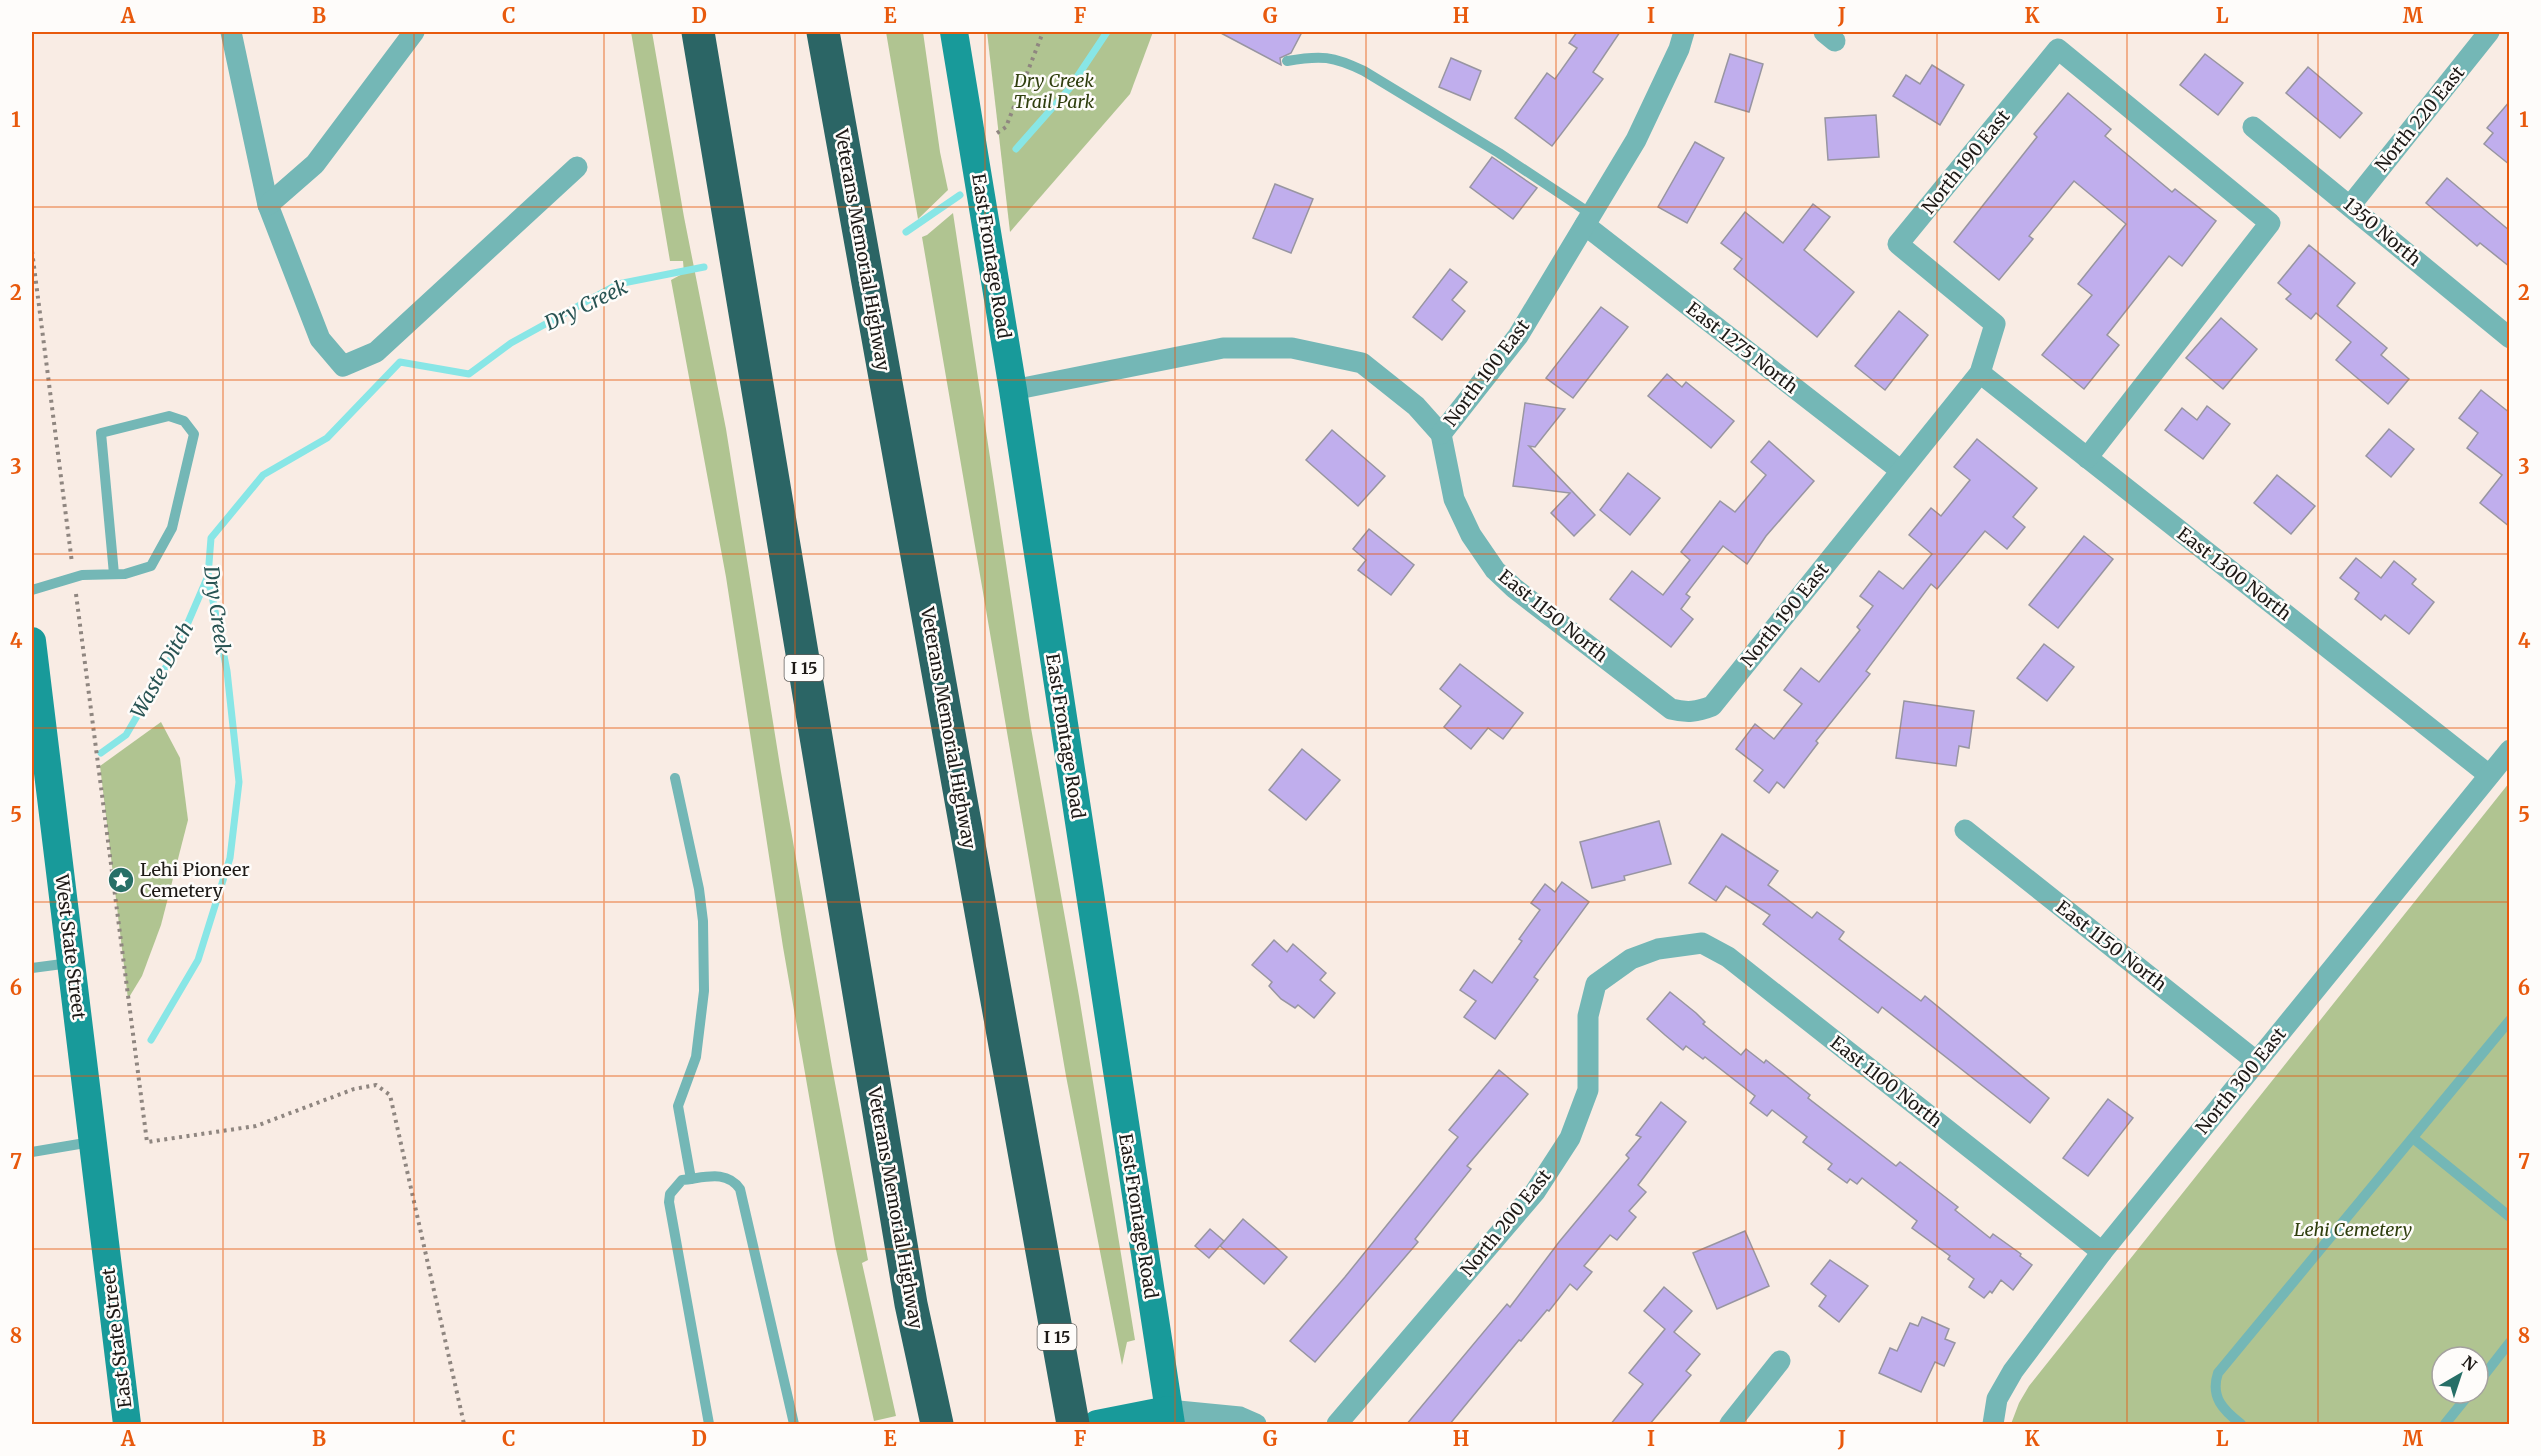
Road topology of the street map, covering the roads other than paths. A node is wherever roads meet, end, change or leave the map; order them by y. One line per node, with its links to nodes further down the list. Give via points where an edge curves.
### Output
1 (231, 32): 11 (street)
2 (414, 32): 11 (street, via 315,164)
3 (698, 32): 48 (highway, Veterans Memorial Highway / I 15, via 911,1304)
4 (823, 32): 49 (highway, Veterans Memorial Highway / I 15)
5 (954, 32): 16 (street, East Frontage Road)
6 (1684, 32): 13 (street, North 100 East, via 1636,140)
7 (2489, 32): 12 (street, North 220 East)
8 (1287, 61): 13 (lane, via 1316,56 1342,60 1364,71 1500,153)
9 (2253, 127): 12 (street, 1350 North)
10 (577, 167): 11 (street, via 376,352 343,366 320,339)
11 (268, 205)
12 (2350, 206): 14 (street, 1350 North)
13 (1588, 220): 17 (street, North 100 East, via 1518,336); 19 (street, East 1275 North)
14 (2510, 338)
15 (1980, 373): 18 (street, East 1300 North); 18 (street, North 190 East, via 1995,324 1898,244 2058,49 2270,223); 19 (street, North 190 East)
16 (1012, 390): 17 (street, North 100 East, via 1223,348 1292,348 1362,363 1416,406); 44 (street, East Frontage Road)
17 (1441, 434): 23 (street, East 1150 North, via 1454,499 1471,536 1495,570 1671,709 1690,713)
18 (2087, 458): 25 (street, East 1300 North)
19 (1900, 470): 23 (street, North 190 East, via 1712,706)
20 (114, 574): 20 (lane, via 151,566 172,528 194,434 183,421 169,416 101,433); 21 (lane, via 82,575)
21 (32, 590)
22 (32, 641): 29 (street, West State Street)
23 (1705, 709)
24 (2510, 750): 25 (street, North 300 East)
25 (2489, 776): 32 (street, North 300 East)
26 (675, 778): 36 (lane, via 703,921 704,991 696,1057 678,1106)
27 (1965, 830): 32 (street, East 1150 North)
28 (1658, 949): 39 (street, East 1100 North, via 1702,943 1728,957); 52 (street, North 200 East, via 1631,959 1596,984 1588,1016 1587,1090 1570,1138 1535,1192)
29 (72, 963): 30 (lane); 34 (street, West State Street)
30 (32, 969)
31 (2510, 1020): 33 (lane)
32 (2257, 1062): 39 (street, North 300 East)
33 (2413, 1138): 37 (lane); 55 (lane, via 2218,1373 2214,1385 2217,1400)
34 (94, 1141): 35 (lane); 38 (street, West State Street)
35 (32, 1152)
36 (691, 1179): 46 (lane, via 676,1185 669,1202); 47 (lane, via 724,1176 740,1189)
37 (2510, 1217)
38 (107, 1252): 45 (street, East State Street)
39 (2102, 1252): 54 (street, North 300 East, via 2013,1371 1998,1399)
40 (2510, 1342): 42 (lane)
41 (1780, 1361): 53 (street)
42 (2490, 1368)
43 (2461, 1405): 56 (lane)
44 (1169, 1417): 50 (street); 51 (street, via 1240,1417)
45 (127, 1425)
46 (709, 1425)
47 (794, 1425)
48 (937, 1425)
49 (1073, 1425)
50 (1097, 1425)
51 (1256, 1425)
52 (1337, 1425)
53 (1730, 1425)
54 (1992, 1425)
55 (2241, 1425)
56 (2445, 1425)

